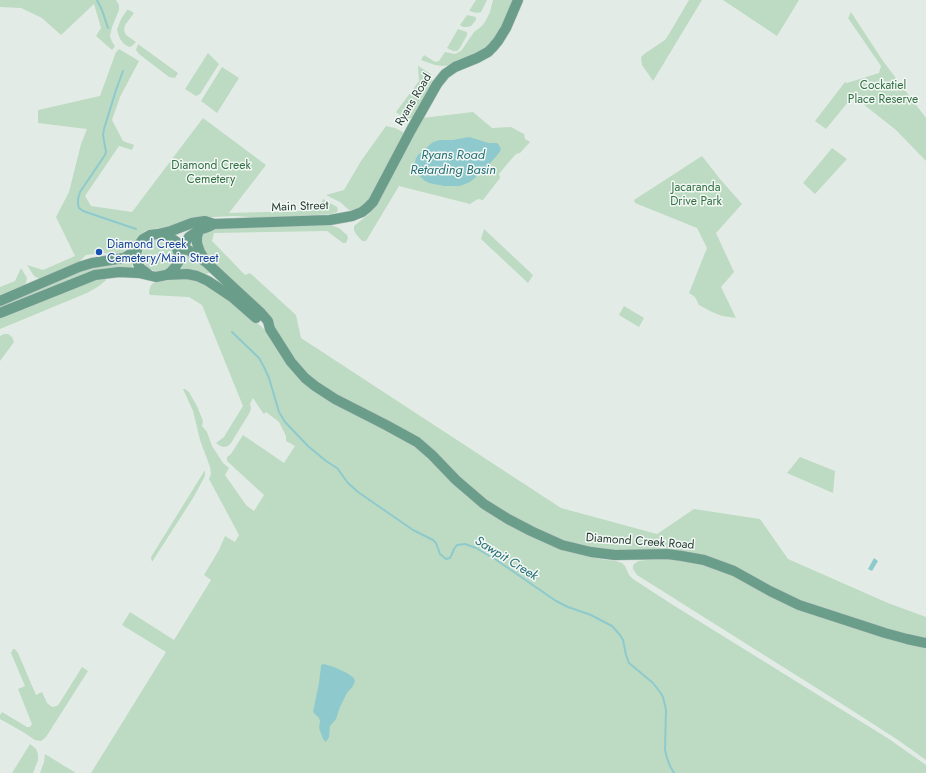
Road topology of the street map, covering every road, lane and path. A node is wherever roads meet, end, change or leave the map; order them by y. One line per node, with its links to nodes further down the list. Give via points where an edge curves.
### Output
1 (518, 0): 2 (main road, Ryans Road, via 506,28 493,47 477,58 455,67 441,78)
2 (377, 193): 3 (main road, Main Street, via 365,210 347,218)
3 (214, 224): 4 (main road, Main Street); 5 (main road, Main Street, via 205,221)
4 (199, 230): 7 (main road, Main Street, via 189,237); 10 (main road, via 198,248)
5 (158, 234): 6 (main road); 8 (main road, via 146,237 140,242)
6 (171, 238): 7 (main road, Diamond Creek Road); 9 (main road, via 178,247)
7 (183, 246): 9 (main road, Main Street); 10 (main road, Diamond Creek Road)
8 (137, 250): 11 (main road, via 136,258 140,268); 13 (main road, via 124,258 79,267)
9 (179, 258): 12 (main road, via 175,268)
10 (207, 263): 15 (main road, Diamond Creek Road, via 261,313 268,321)
11 (147, 273): 12 (main road, via 156,277); 14 (main road, via 119,272 95,275)
12 (166, 275): 15 (main road, Diamond Creek Road, via 187,274 208,281 232,297)
13 (0, 300)
14 (0, 313)
15 (270, 329): 16 (main road, Diamond Creek Road, via 298,369 315,386 335,400 417,442 484,504 547,539 576,549 605,554 667,554 704,560 734,571 799,605 885,633)
16 (926, 643)

